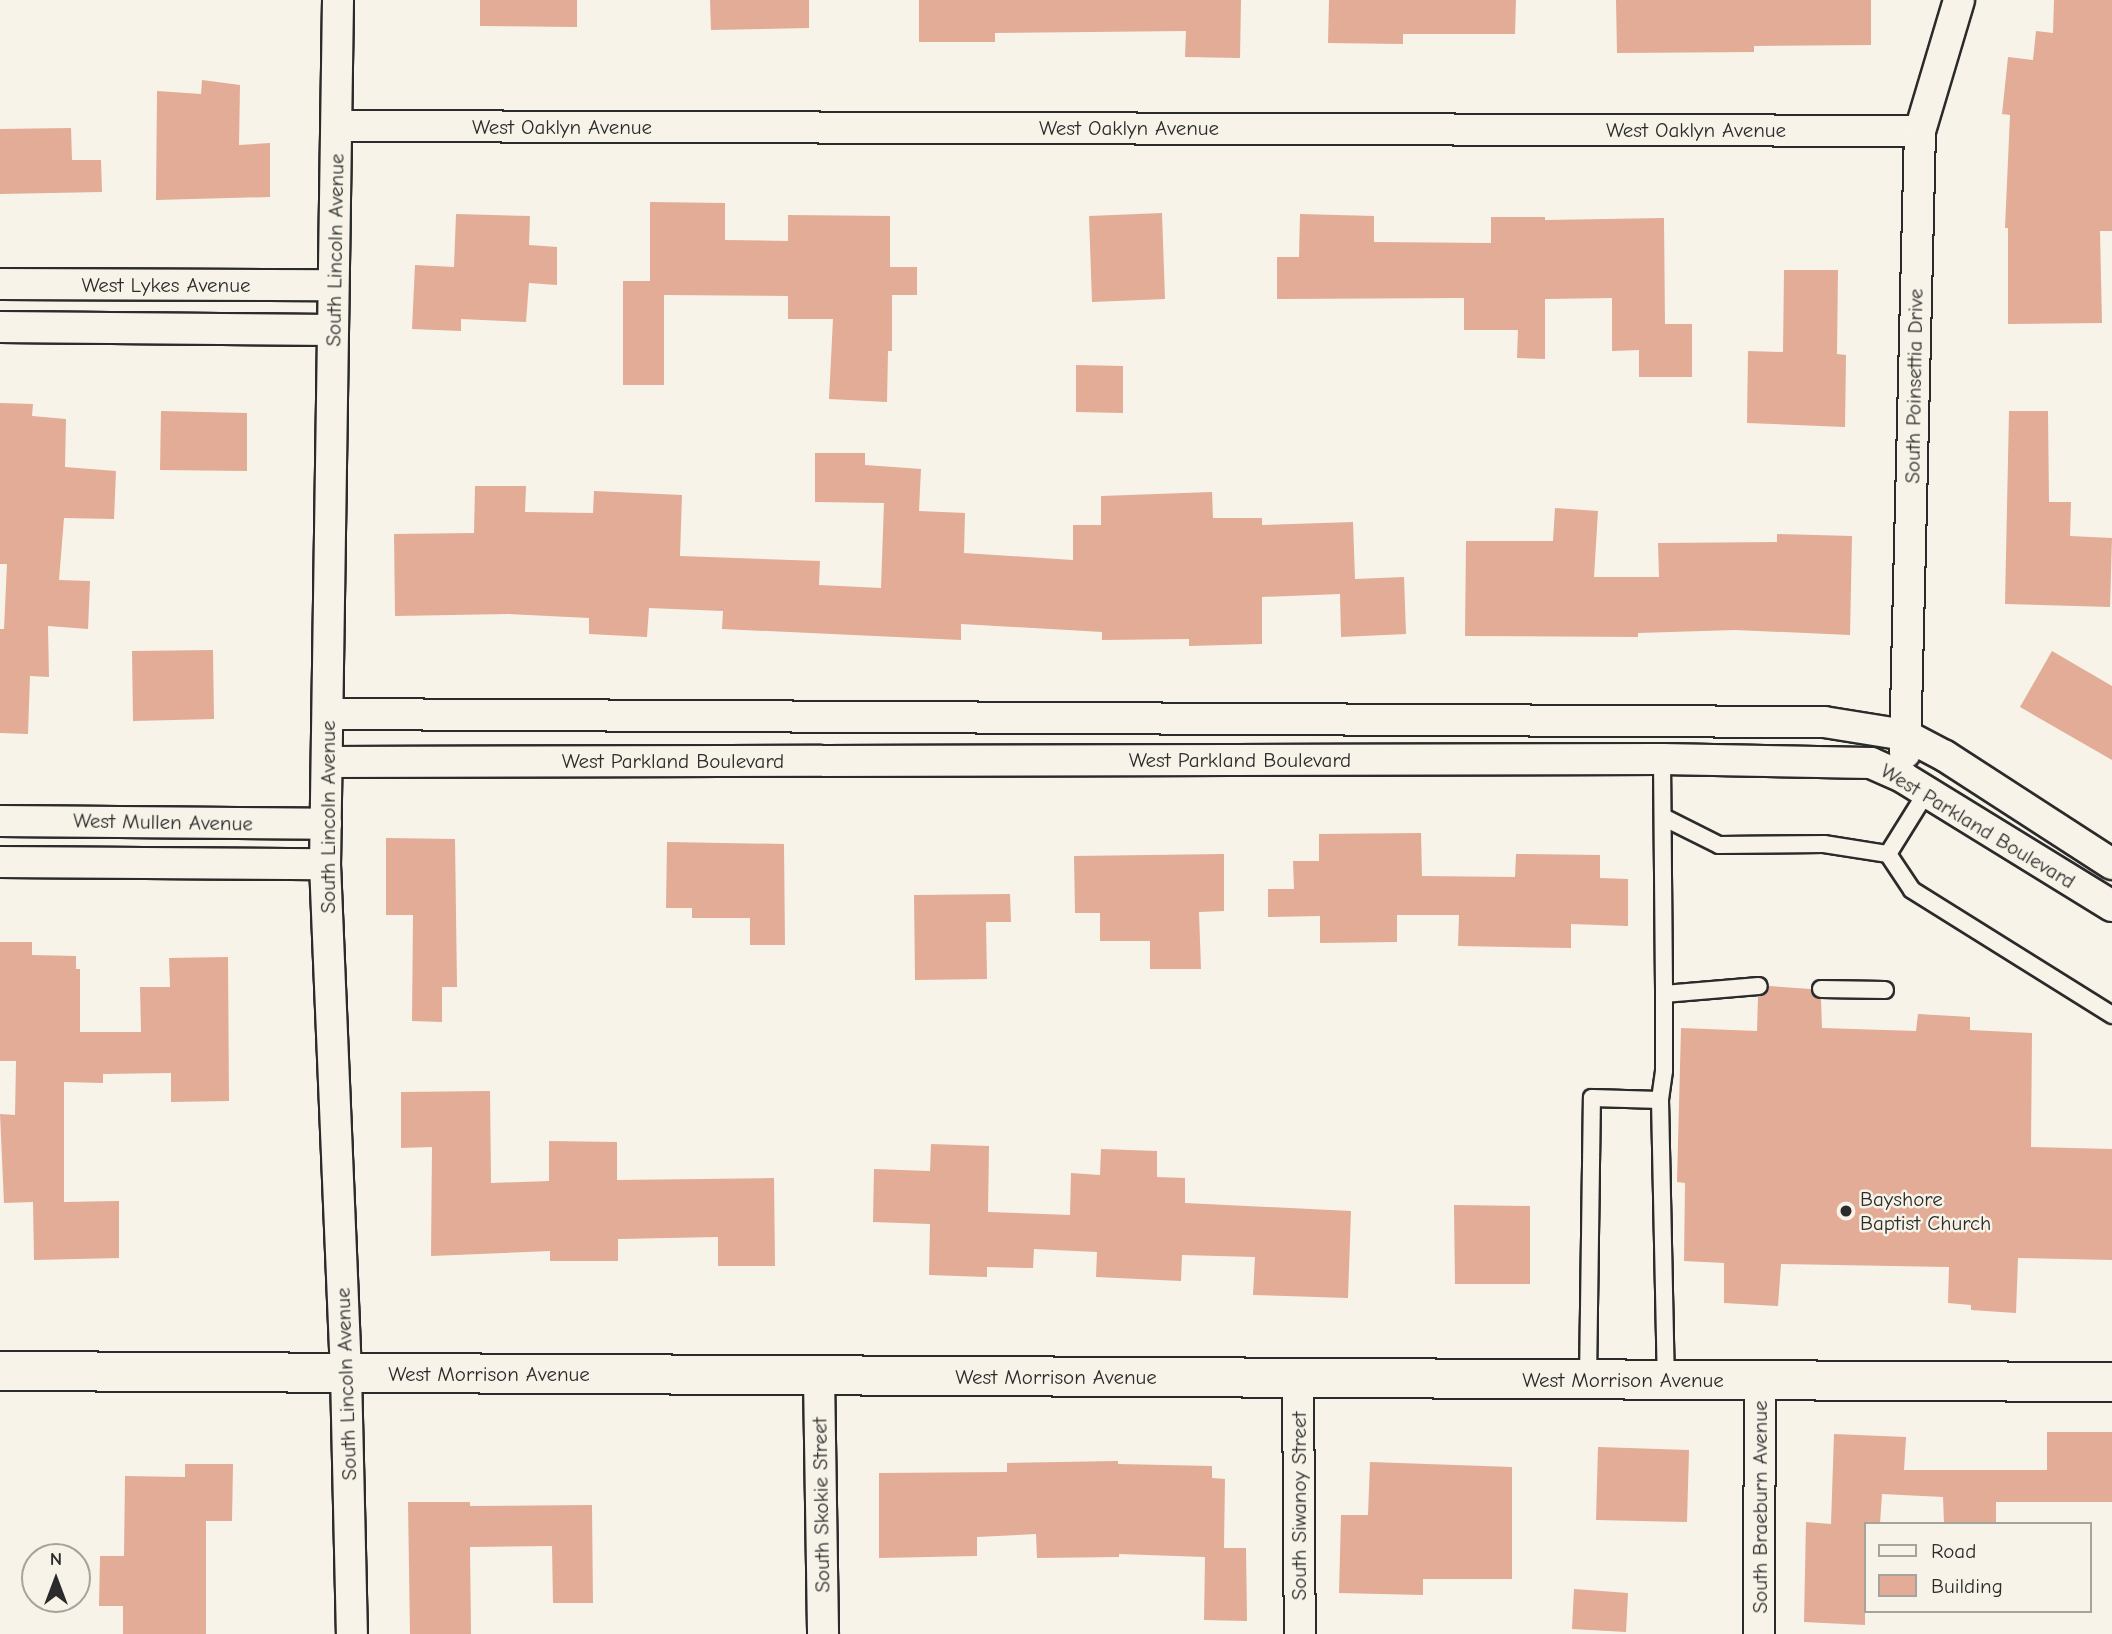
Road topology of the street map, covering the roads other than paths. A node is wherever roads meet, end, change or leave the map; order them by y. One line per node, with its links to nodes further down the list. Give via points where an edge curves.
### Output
1 (338, 0): 3 (street, South Lincoln Avenue)
2 (1959, 0): 4 (street, South Poinsettia Drive)
3 (338, 126): 4 (street, West Oaklyn Avenue); 6 (street, South Lincoln Avenue)
4 (1920, 131): 10 (street, South Poinsettia Drive)
5 (0, 284): 6 (street, West Lykes Avenue)
6 (333, 285): 8 (street, South Lincoln Avenue)
7 (0, 327): 8 (street, West Lykes Avenue)
8 (332, 330): 9 (street, South Lincoln Avenue)
9 (328, 714): 10 (street, West Parkland Boulevard, via 1769,721 1824,722); 12 (street, South Lincoln Avenue)
10 (1905, 735): 13 (street, South Poinsettia Drive); 20 (street, West Parkland Boulevard)
11 (1662, 759): 12 (street, West Parkland Boulevard); 13 (street, West Parkland Boulevard, via 1871,763); 14 (lane)
12 (327, 762): 16 (street, South Lincoln Avenue)
13 (1915, 785): 17 (lane); 21 (street, West Parkland Boulevard)
14 (1665, 818): 17 (lane, via 1719,845 1824,844); 25 (lane)
15 (0, 821): 16 (street, West Mullen Avenue)
16 (326, 824): 19 (street, South Lincoln Avenue)
17 (1888, 854): 26 (lane, via 1912,890)
18 (0, 862): 19 (street, West Mullen Avenue)
19 (325, 864): 29 (street, South Lincoln Avenue)
20 (2112, 864)
21 (2112, 906)
22 (1759, 986): 25 (lane)
23 (1821, 989): 24 (lane)
24 (1885, 990)
25 (1664, 994): 27 (lane)
26 (2112, 1015)
27 (1660, 1100): 32 (lane, via 1592,1098); 33 (lane)
28 (0, 1371): 29 (street, West Morrison Avenue)
29 (346, 1373): 30 (street, West Morrison Avenue); 36 (street, South Lincoln Avenue)
30 (819, 1376): 31 (street, West Morrison Avenue); 37 (street, South Skokie Street)
31 (1298, 1378): 32 (street, West Morrison Avenue); 38 (street, South Siwanoy Street)
32 (1588, 1380): 33 (street, West Morrison Avenue)
33 (1666, 1380): 34 (street, West Morrison Avenue)
34 (1760, 1381): 35 (street, West Morrison Avenue); 39 (street, South Braeburn Avenue)
35 (2112, 1382)
36 (352, 1634)
37 (823, 1634)
38 (1300, 1634)
39 (1759, 1634)

